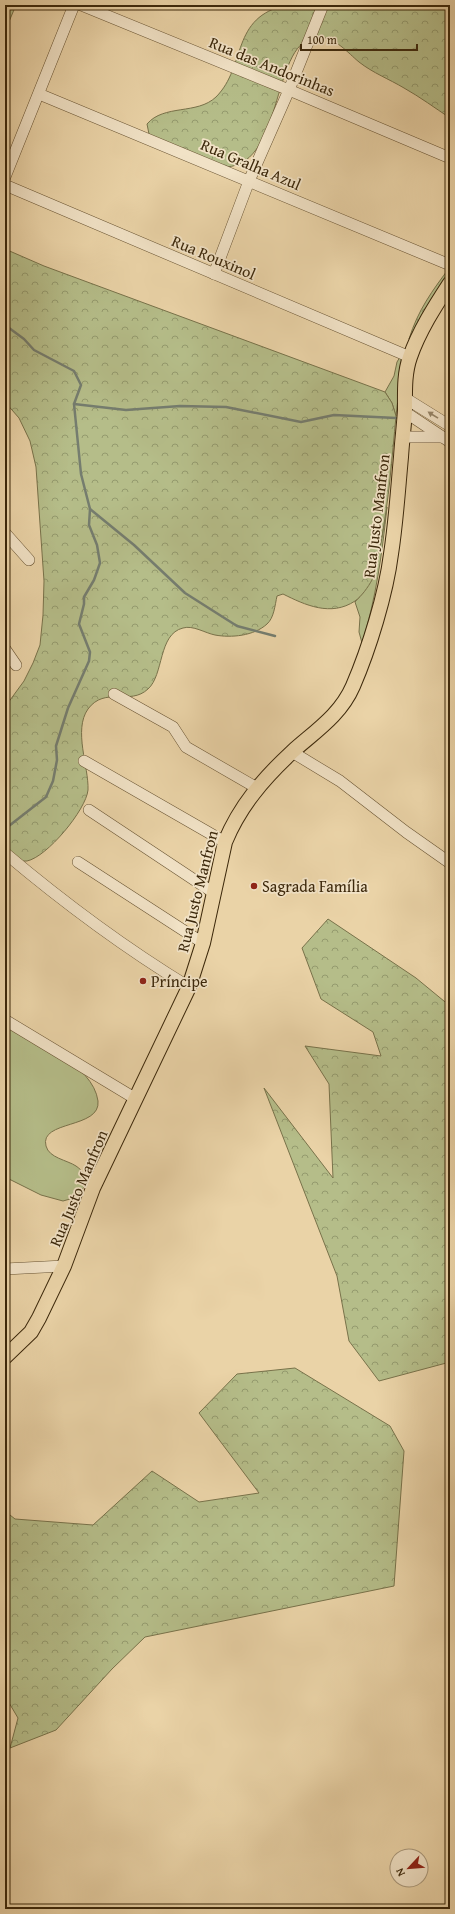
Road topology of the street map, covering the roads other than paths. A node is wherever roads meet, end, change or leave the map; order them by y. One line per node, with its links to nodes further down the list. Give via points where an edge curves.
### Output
1 (74, 5): 5 (street)
2 (81, 5): 4 (street, Rua das Andorinhas)
3 (323, 5): 4 (street)
4 (289, 90): 6 (street, Rua das Andorinhas); 8 (street)
5 (39, 94): 7 (street); 8 (street, Rua Gralha Azul)
6 (450, 158)
7 (5, 177)
8 (249, 181): 10 (street, Rua Gralha Azul); 11 (street)
9 (5, 186): 11 (street, Rua Rouxinol)
10 (450, 265)
11 (214, 274): 13 (street, Rua Rouxinol)
12 (450, 283): 13 (main road, Rua Justo Manfron, via 428,316)
13 (410, 357): 14 (main road, Rua Justo Manfron, via 406,372)
14 (405, 405): 15 (street, one-way to 14); 16 (main road, Rua Justo Manfron); 17 (street)
15 (450, 426)
16 (403, 437): 17 (street); 23 (main road, Rua Justo Manfron, via 391,556 369,641 352,688 338,710 327,723)
17 (447, 437)
18 (5, 534): 19 (street)
19 (29, 560)
20 (5, 649): 21 (street)
21 (16, 665)
22 (114, 694): 25 (street, via 173,727 186,747)
23 (292, 752): 25 (main road, Rua Justo Manfron); 30 (street, via 340,781)
24 (84, 761): 27 (street)
25 (256, 788): 27 (main road, Rua Justo Manfron, via 238,814)
26 (89, 810): 31 (street)
27 (225, 842): 31 (main road, Rua Justo Manfron)
28 (5, 853): 33 (street, via 42,885 160,969)
29 (78, 862): 32 (street)
30 (450, 863)
31 (214, 893): 32 (main road, Rua Justo Manfron)
32 (203, 943): 33 (main road, Rua Justo Manfron)
33 (190, 987): 35 (main road, Rua Justo Manfron)
34 (5, 1020): 35 (street)
35 (136, 1099): 36 (main road, Rua Justo Manfron, via 93,1188)
36 (64, 1266): 37 (street); 38 (main road, Rua Justo Manfron, via 36,1323)
37 (5, 1269)
38 (5, 1357)

